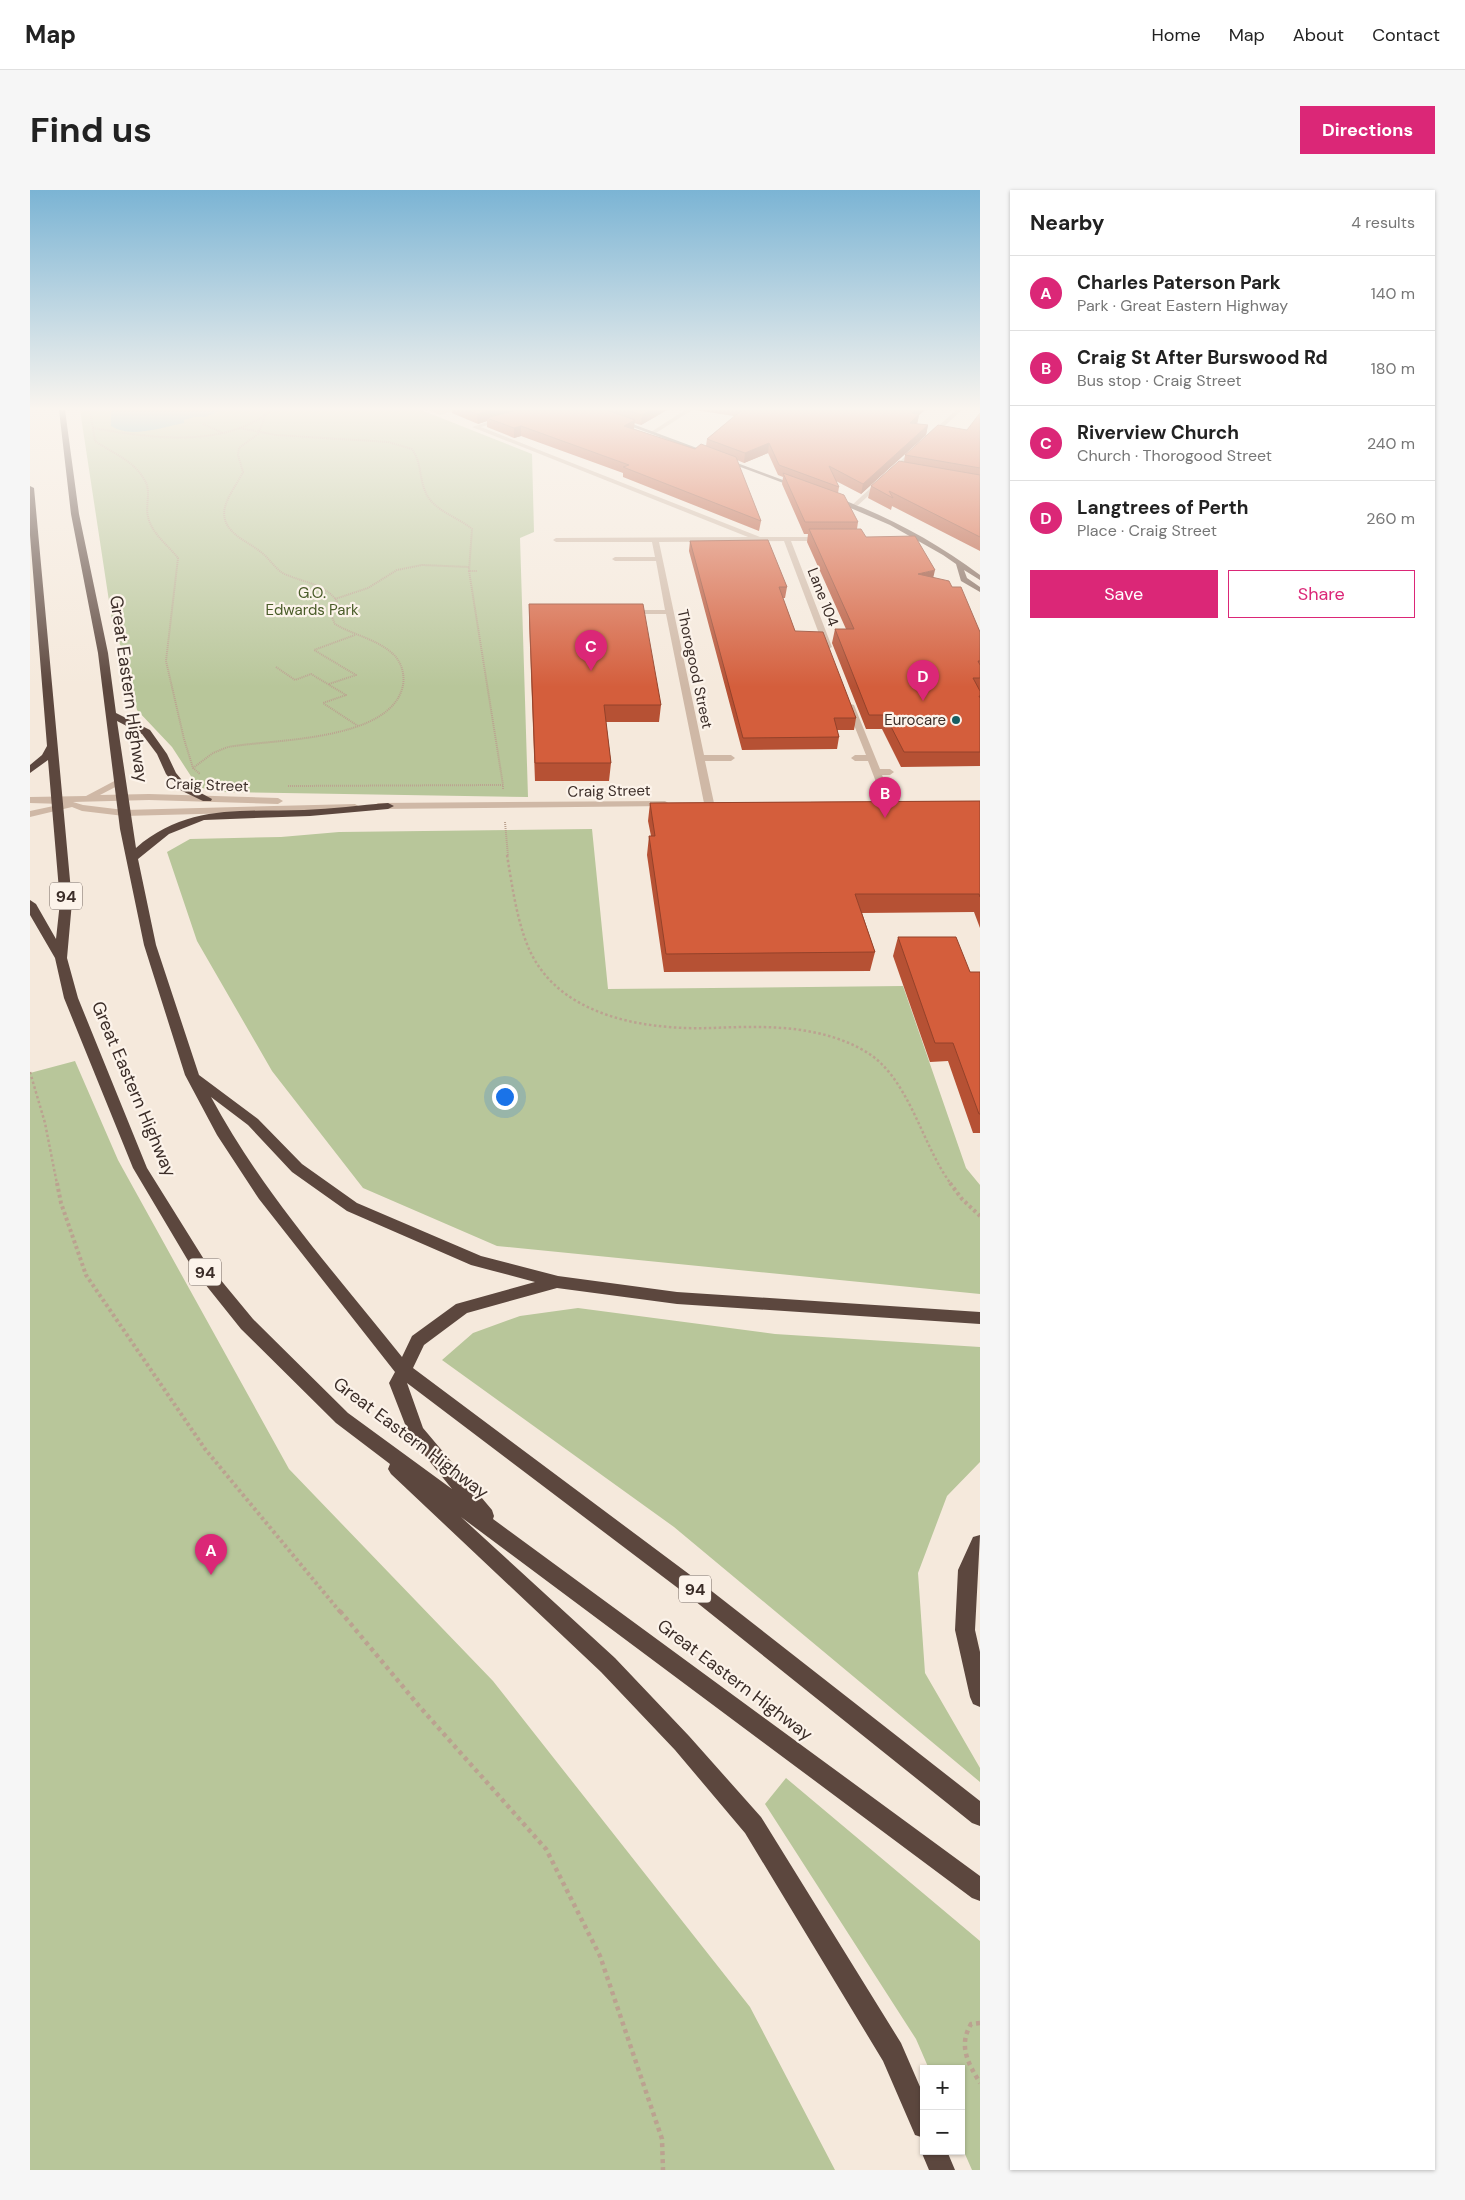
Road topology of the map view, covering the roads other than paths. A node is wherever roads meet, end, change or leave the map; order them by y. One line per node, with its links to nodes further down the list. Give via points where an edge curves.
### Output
1 (31, 502): 24 (highway, Great Eastern Highway / 94)
2 (74, 502): 23 (highway, Great Eastern Highway / 94, via 102,646)
3 (666, 502): 11 (street)
4 (843, 502): 6 (main road)
5 (857, 502): 6 (street)
6 (853, 506): 7 (main road)
7 (922, 537): 8 (street); 16 (main road)
8 (899, 538)
9 (834, 539): 12 (street)
10 (556, 540): 13 (street)
11 (761, 540): 12 (street); 13 (street)
12 (787, 540): 21 (street, Lane 104)
13 (655, 541): 15 (street, Thorogood Street)
14 (615, 559): 15 (street)
15 (659, 559): 20 (street, Thorogood Street)
16 (959, 565): 17 (main road); 18 (main road, via 964,579)
17 (980, 578)
18 (980, 590)
19 (640, 612): 20 (street)
20 (669, 612): 25 (street, Thorogood Street)
21 (832, 657)
22 (846, 694): 28 (street)
23 (110, 714): 32 (highway, Great Eastern Highway / 94); 34 (highway, via 146,732 182,787)
24 (53, 745): 29 (highway, via 46,757); 39 (highway, Great Eastern Highway / 94)
25 (699, 758): 26 (street); 37 (street, Thorogood Street)
26 (732, 758)
27 (855, 758): 28 (street)
28 (870, 758): 30 (street)
29 (30, 770)
30 (876, 772): 31 (street); 38 (street)
31 (890, 772)
32 (120, 781): 33 (highway, Great Eastern Highway / 94); 36 (street)
33 (122, 798): 34 (street, Craig Street); 36 (street, Craig Street); 42 (highway, Great Eastern Highway / 94)
34 (207, 799): 41 (street, Craig Street)
35 (30, 800): 39 (street)
36 (80, 802): 39 (street, Craig Street); 39 (street, Craig Street); 42 (street, Craig Street)
37 (709, 803)
38 (889, 803)
39 (58, 804): 43 (street); 46 (highway, Great Eastern Highway / 94, via 66,902)
40 (680, 804): 41 (street, Craig Street)
41 (388, 806): 42 (street, Craig Street); 44 (highway, via 187,820 164,830)
42 (118, 813): 44 (highway, Great Eastern Highway / 94, via 126,829)
43 (30, 814)
44 (132, 858): 47 (highway, Great Eastern Highway / 94, via 150,945)
45 (30, 904): 46 (highway)
46 (61, 958): 51 (highway, Great Eastern Highway / 94, via 71,998 110,1096 140,1168 166,1214 199,1265 247,1324)
47 (192, 1075): 48 (highway, via 253,1122 297,1168 352,1207 477,1260); 50 (highway, Great Eastern Highway / 94, via 224,1135 264,1195)
48 (558, 1282): 49 (highway, via 677,1298); 50 (highway, via 462,1308 418,1341)
49 (980, 1318)
50 (403, 1370): 52 (highway, via 398,1383 416,1432); 55 (highway, Great Eastern Highway / 94, via 702,1594)
51 (342, 1418): 52 (highway, Great Eastern Highway / 94); 57 (highway, via 608,1666 753,1824 892,2052)
52 (498, 1532): 56 (highway, Great Eastern Highway / 94)
53 (980, 1543): 54 (highway, via 968,1570 965,1630)
54 (980, 1697)
55 (980, 1815)
56 (980, 1890)
57 (920, 2117)
58 (936, 2155): 59 (highway)
59 (942, 2170)

